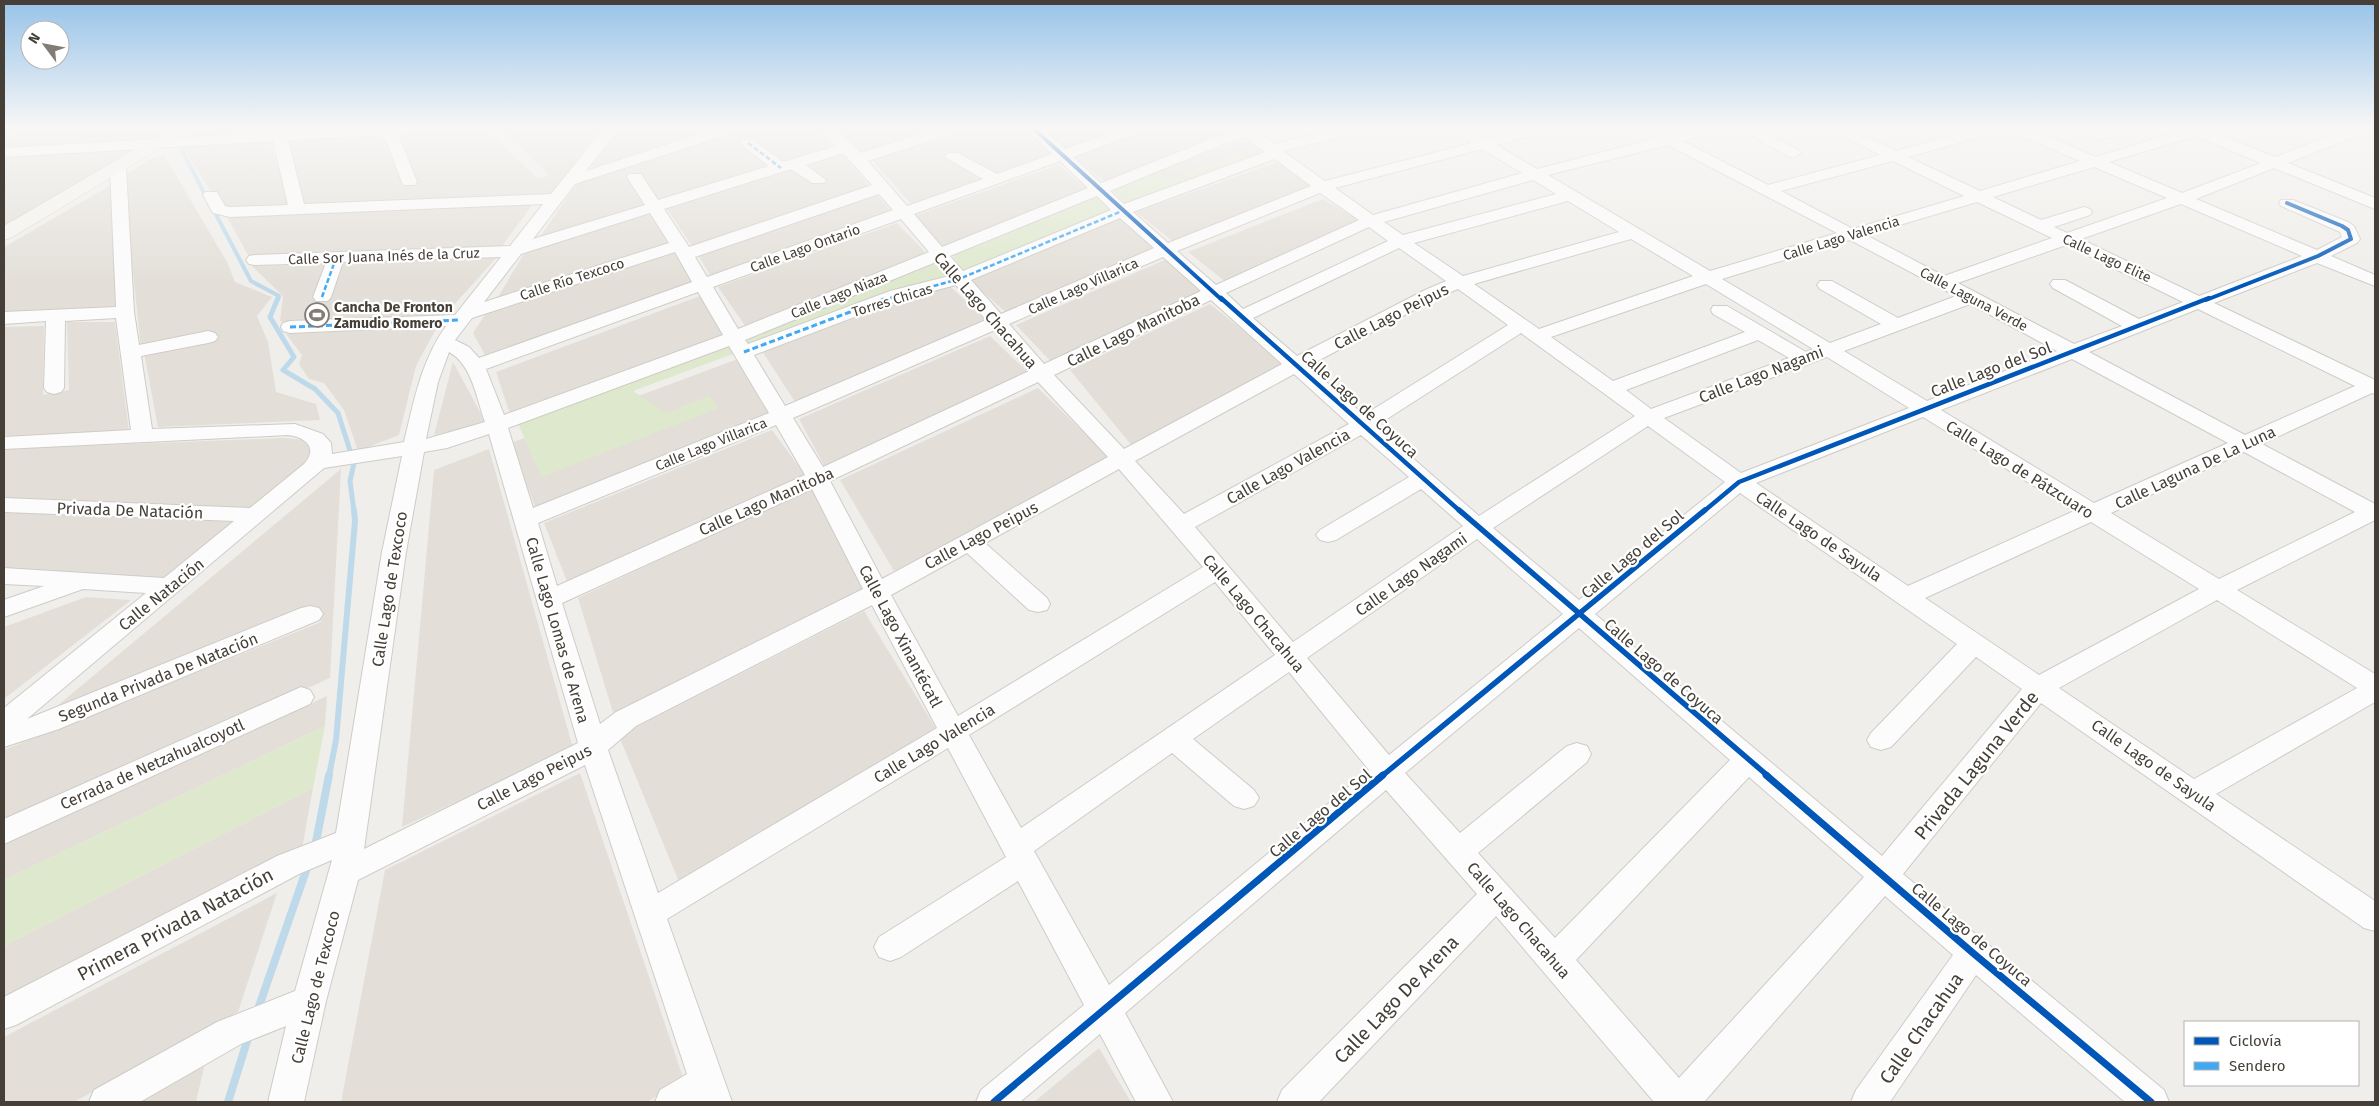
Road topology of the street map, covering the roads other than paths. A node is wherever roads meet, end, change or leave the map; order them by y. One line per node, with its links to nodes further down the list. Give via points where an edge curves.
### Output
1 (96, 181): 43 (main road)
2 (119, 181): 67 (street)
3 (290, 181): 36 (street)
4 (574, 181): 23 (street)
5 (638, 181): 35 (street, Calle Lago Xinantécatl)
6 (740, 181): 35 (street, Calle Sor Juana Inés de la Cruz)
7 (874, 181): 25 (street, Calle Lago Chacahua)
8 (995, 181): 39 (street, Calle Lago Ontario)
9 (1090, 181): 26 (street, Calle Lago de Coyuca)
10 (1120, 181): 26 (street, Calle Lago Niaza)
11 (1198, 181): 37 (street, Torres Chicas)
12 (1313, 181): 24 (street, Calle Lago de Sayula)
13 (1346, 181): 24 (street, Calle Lago Villarica)
14 (1512, 181): 40 (street, Calle Lago Manitoba)
15 (1546, 181): 28 (street, Calle Lago de Pátzcuaro)
16 (1749, 181): 27 (street, Calle Laguna Verde)
17 (1802, 181): 27 (street)
18 (1945, 181): 30 (street, Calle Lago Elite)
19 (2032, 181): 30 (street, Calle Lago Valencia)
20 (2137, 181): 32 (street)
21 (2230, 181): 32 (street)
22 (2321, 181): 33 (street)
23 (570, 182): 31 (street, Calle Lago de Texcoco)
24 (1322, 187): 40 (street, Calle Lago de Sayula); 47 (street, Calle Lago Villarica)
25 (880, 188): 39 (street, Calle Lago Chacahua); 48 (street, Calle Río Texcoco)
26 (1099, 189): 37 (street, Calle Lago de Coyuca); 50 (street, Calle Lago Niaza)
27 (1767, 190): 44 (street, Calle Laguna Verde)
28 (1570, 195): 42 (street, Calle Lago de Pátzcuaro); 46 (street)
29 (211, 196): 36 (street, via 222,212)
30 (1977, 196): 41 (street, Calle Lago Elite); 44 (street, Calle Lago Valencia)
31 (555, 199): 36 (street); 49 (street, Calle Lago de Texcoco)
32 (2181, 199): 45 (street); 51 (street)
33 (2371, 199)
34 (2287, 202): 51 (street, Calle Lago del Sol, via 2342,226 2350,234 2348,242)
35 (656, 207): 48 (street, Calle Lago Xinantécatl); 49 (street, Calle Sor Juana Inés de la Cruz)
36 (297, 210)
37 (1122, 211): 47 (street, Calle Lago de Coyuca); 55 (street, Torres Chicas)
38 (2084, 212): 41 (street)
39 (902, 213): 50 (street, Calle Lago Chacahua); 60 (street, Calle Lago Ontario)
40 (1370, 221): 46 (street, Calle Lago de Sayula); 62 (street, Calle Lago Manitoba)
41 (2040, 226): 45 (street, Calle Lago Elite)
42 (1633, 233): 54 (street, Calle Lago de Pátzcuaro); 58 (street, Calle Lago Peipus)
43 (4, 234)
44 (1853, 235): 54 (street, Calle Lago Valencia); 57 (street, Calle Laguna Verde)
45 (2067, 240): 57 (street); 65 (street, Calle Lago Elite)
46 (1402, 241): 58 (street, Calle Lago de Sayula); 69 (street)
47 (1167, 249): 62 (street, Calle Lago de Coyuca); 72 (street, Calle Lago Villarica)
48 (682, 250): 60 (street, Calle Lago Xinantécatl); 70 (street, Calle Río Texcoco)
49 (512, 251): 52 (street, Calle Sor Juana Inés de la Cruz); 70 (street, Calle Lago de Texcoco)
50 (939, 255): 55 (street, Calle Lago Chacahua); 80 (street, Calle Lago Niaza)
51 (2318, 256): 56 (street); 65 (street, Calle Lago del Sol)
52 (336, 258): 53 (street, Calle Sor Juana Inés de la Cruz); 63 (street)
53 (255, 260)
54 (1706, 278): 76 (street, Calle Lago Valencia); 81 (street, Calle Lago de Pátzcuaro)
55 (959, 279): 72 (street, Calle Lago Chacahua); 80 (street, Torres Chicas, via 896,295)
56 (2375, 281)
57 (1942, 282): 64 (street, Calle Laguna Verde)
58 (1460, 283): 76 (street, Calle Lago de Sayula); 85 (street, Calle Lago Peipus, via 1431,294)
59 (2059, 284): 75 (street)
60 (704, 285): 80 (street, Calle Lago Xinantécatl); 86 (street, Calle Lago Ontario)
61 (1826, 285): 73 (street)
62 (1214, 292): 69 (street, Calle Lago de Coyuca); 87 (street, Calle Lago Manitoba)
63 (322, 297)
64 (1971, 297): 73 (street, Calle Lago Nagami); 82 (street, Calle Laguna Verde)
65 (2200, 303): 75 (street, Calle Lago del Sol); 88 (street, Calle Lago Elite)
66 (1720, 310): 77 (street)
67 (125, 312): 68 (street); 83 (street)
68 (56, 316): 71 (street); 89 (street)
69 (1242, 316): 85 (street, Calle Lago de Coyuca)
70 (462, 317): 74 (street, Calle Río Texcoco); 79 (street, Calle Lago de Texcoco)
71 (4, 318)
72 (997, 324): 87 (street, Calle Lago Chacahua); 92 (street, Calle Lago Villarica)
73 (1895, 324): 81 (street, Calle Lago Nagami)
74 (290, 326)
75 (2139, 326): 82 (street, Calle Lago del Sol)
76 (1529, 330): 90 (street, Calle Lago de Sayula); 95 (street, Calle Lago Valencia)
77 (1760, 333): 84 (street); 90 (street)
78 (208, 337): 83 (street)
79 (444, 342): 86 (street, Calle Lago Lomas de Arena, via 462,350); 99 (street, Calle Lago de Texcoco, via 428,382)
80 (739, 344): 92 (street, Calle Lago Xinantécatl); 94 (street, Calle Lago Niaza)
81 (1827, 349): 84 (street, Calle Lago Nagami); 91 (street, Calle Lago de Pátzcuaro)
82 (2072, 351): 91 (street, Calle Lago del Sol); 98 (street, Calle Laguna Verde)
83 (131, 352): 96 (street)
84 (1803, 358): 93 (street, Calle Lago Nagami)
85 (1297, 364): 95 (street, Calle Lago de Coyuca); 100 (street, Calle Lago Peipus)
86 (475, 366): 94 (street, Calle Lago Lomas de Arena)
87 (1042, 374): 100 (street, Calle Lago Chacahua); 102 (street, Calle Lago Manitoba)
88 (2374, 387): 98 (street, Calle Laguna De La Luna)
89 (54, 388)
90 (1611, 389): 93 (street, Calle Lago de Sayula)
91 (1924, 409): 104 (street, Calle Lago del Sol); 108 (street, Calle Lago de Pátzcuaro)
92 (780, 416): 102 (street, Calle Lago Xinantécatl); 109 (street, Calle Lago Villarica)
93 (1650, 416): 104 (street, Calle Lago de Sayula); 111 (street, Calle Lago Nagami)
94 (497, 425): 99 (street, Calle Lago Niaza, via 458,438); 109 (street, Calle Lago Lomas de Arena)
95 (1363, 425): 103 (street, Calle Lago de Coyuca); 110 (street, Calle Lago Valencia)
96 (142, 436): 97 (street); 101 (street, via 299,430 319,440 320,450)
97 (4, 442)
98 (2243, 444): 106 (street, Calle Laguna Verde); 108 (street, Calle Laguna De La Luna)
99 (414, 447): 101 (street, Calle Lago Niaza); 146 (street, Calle Lago de Texcoco)
100 (1122, 459): 110 (street, Calle Lago Chacahua); 113 (street, Calle Lago Peipus)
101 (328, 461): 107 (street, Calle Natación)
102 (818, 478): 119 (street, Calle Lago Xinantécatl); 121 (street, Calle Lago Manitoba)
103 (1423, 478): 111 (street, Calle Lago de Coyuca); 112 (street)
104 (1739, 482): 120 (street, Calle Lago de Sayula); 125 (street, Calle Lago del Sol)
105 (4, 505): 107 (street, Privada De Natación)
106 (2374, 512): 118 (street, Privada Laguna Verde)
107 (257, 514): 117 (street, Calle Natación)
108 (2092, 514): 118 (street, Calle Lago de Pátzcuaro); 120 (street, Calle Laguna De La Luna)
109 (526, 518): 121 (street, Calle Lago Lomas de Arena)
110 (1181, 525): 114 (street, Calle Lago Chacahua)
111 (1478, 527): 125 (street, Calle Lago de Coyuca); 127 (street, Calle Lago Nagami)
112 (1328, 535)
113 (969, 542): 119 (street, Calle Lago Peipus); 122 (street)
114 (1218, 569): 127 (street, Calle Lago Chacahua); 133 (street, Calle Lago Valencia)
115 (4, 576): 116 (street)
116 (84, 581): 117 (street); 123 (street)
117 (170, 586): 132 (street, Calle Natación)
118 (2216, 590): 128 (street, Privada Laguna Verde); 129 (street, Calle Lago de Pátzcuaro)
119 (877, 592): 133 (street, Calle Lago Xinantécatl); 137 (street, Calle Lago Peipus, via 626,719)
120 (1907, 596): 126 (street, Calle Lago de Sayula)
121 (549, 599): 137 (street, Calle Lago Lomas de Arena)
122 (1038, 604)
123 (4, 609)
124 (310, 614): 134 (street, Segunda Privada De Natación, via 49,722)
125 (1578, 614): 139 (street, Calle Lago de Coyuca); 140 (street, Calle Lago del Sol)
126 (1976, 642): 128 (street, Calle Lago de Sayula); 136 (street)
127 (1291, 658): 135 (street, Calle Lago Nagami); 140 (street, Calle Lago Chacahua)
128 (2040, 686): 141 (street, Calle Lago de Sayula); 147 (street, Privada Laguna Verde)
129 (2375, 686)
130 (2375, 690): 141 (street)
131 (301, 697): 143 (street, Cerrada de Netzahualcoyotl)
132 (4, 723)
133 (953, 732): 145 (street, Calle Lago Xinantécatl); 149 (street, Calle Lago Valencia)
134 (4, 737)
135 (1174, 739): 142 (street); 145 (street, Calle Lago Nagami)
136 (1881, 740)
137 (593, 748): 146 (street, Calle Lago Peipus); 149 (street, Calle Lago Lomas de Arena)
138 (1577, 754): 144 (street)
139 (1748, 760): 147 (street, Calle Lago de Coyuca); 153 (street)
140 (1387, 772): 144 (street, Calle Lago Chacahua); 155 (street, Calle Lago del Sol)
141 (2194, 793): 150 (street, Calle Lago de Sayula)
142 (1244, 798)
143 (4, 832)
144 (1459, 850): 148 (street, Calle Lago Chacahua)
145 (1020, 854): 151 (street, Calle Lago Nagami); 155 (street, Calle Lago Xinantécatl)
146 (331, 855): 154 (street, Calle Lago de Texcoco); 156 (street, Primera Privada Natación)
147 (1884, 876): 152 (street, Calle Lago de Coyuca); 165 (street, Privada Laguna Verde)
148 (1497, 896): 153 (street, Calle Lago Chacahua); 163 (street, Calle Lago De Arena)
149 (649, 914): 157 (street, Calle Lago Lomas de Arena)
150 (2375, 918)
151 (890, 947)
152 (1973, 953): 166 (street, Calle Chacahua); 167 (street, Calle Lago de Coyuca)
153 (1555, 960): 164 (street, Calle Lago Chacahua)
154 (309, 1001): 158 (street, via 237,1029); 159 (street, Calle Lago de Texcoco)
155 (1105, 1009): 161 (street, Calle Lago del Sol); 162 (street, Calle Lago Xinantécatl)
156 (4, 1014)
157 (711, 1091): 160 (street)
158 (107, 1102)
159 (286, 1102)
160 (673, 1102)
161 (994, 1102)
162 (1155, 1102)
163 (1295, 1102)
164 (1676, 1102)
165 (1681, 1102)
166 (1869, 1102)
167 (2151, 1102)

